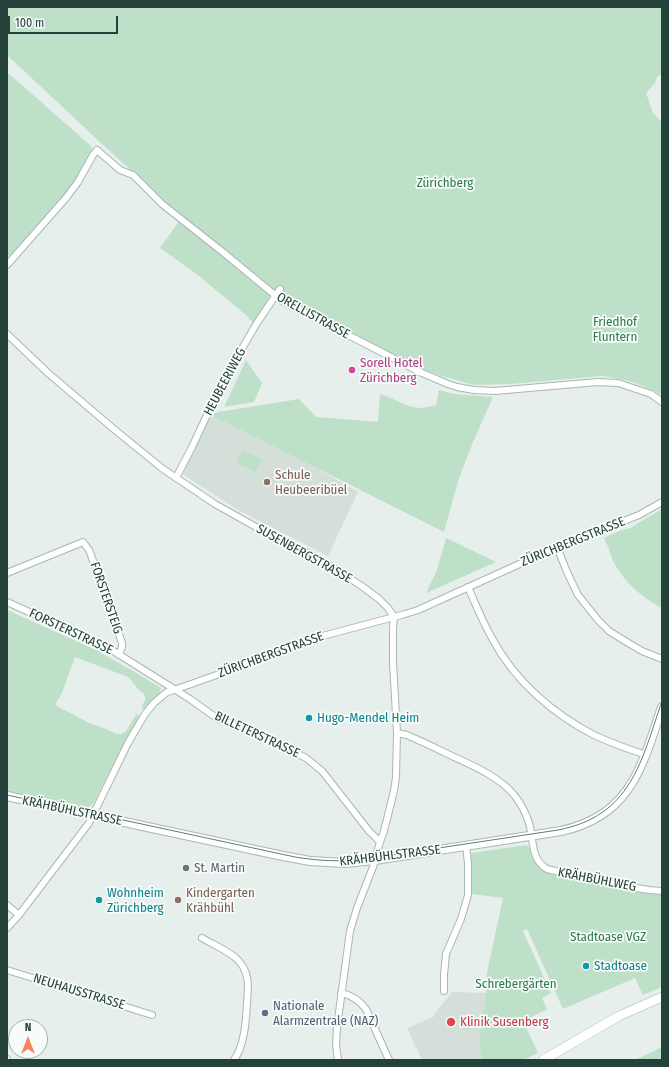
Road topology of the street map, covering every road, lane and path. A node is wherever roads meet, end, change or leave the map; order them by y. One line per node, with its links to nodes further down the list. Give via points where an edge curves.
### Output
1 (7, 265): 3 (street, ORELLISTRASSE, via 66,198 97,150 120,170 132,175 162,204 224,252)
2 (280, 288): 3 (street, HEUBEERIWEG)
3 (274, 296): 5 (street, ORELLISTRASSE, via 422,373 456,387 495,391 598,382 618,383 651,394); 6 (street, HEUBEERIWEG, via 223,381)
4 (7, 334): 6 (street, SUSENBERGSTRASSE, via 81,401)
5 (662, 402)
6 (176, 478): 12 (street, SUSENBERGSTRASSE, via 222,508 329,565 378,599)
7 (662, 502): 8 (street, ZÜRICHBERGSTRASSE, via 639,515)
8 (557, 547): 10 (street, ZÜRICHBERGSTRASSE); 14 (street, via 578,594 598,620 609,631 630,644)
9 (7, 572): 13 (street, FORSTERSTEIG, via 83,542 91,555 122,643)
10 (468, 587): 12 (street, ZÜRICHBERGSTRASSE); 18 (street, via 493,641 532,691 552,708 594,734)
11 (7, 602): 13 (street, FORSTERSTRASSE, via 107,647)
12 (394, 618): 15 (street, ZÜRICHBERGSTRASSE, via 293,644 245,665); 17 (street)
13 (119, 655): 15 (street, FORSTERSTRASSE)
14 (662, 659)
15 (174, 690): 20 (street, ZÜRICHBERGSTRASSE, via 154,702 136,729); 22 (street, BILLETERSTRASSE, via 215,717 306,758 322,771)
16 (662, 707): 18 (street, KRÄHBÜHLSTRASSE)
17 (397, 733): 21 (street, KRÄHBÜHLWEG, via 407,735 470,764 498,780 524,808); 22 (street, via 395,784)
18 (646, 755): 21 (street, KRÄHBÜHLSTRASSE, via 632,784 606,811 574,828)
19 (7, 796): 20 (street, KRÄHBÜHLSTRASSE)
20 (93, 816): 24 (street, KRÄHBÜHLSTRASSE, via 310,861 339,863); 27 (street, ZÜRICHBERGSTRASSE)
21 (531, 835): 23 (street, KRÄHBÜHLSTRASSE); 25 (street, KRÄHBÜHLWEG, via 538,863 547,869 612,884)
22 (380, 842): 24 (street)
23 (466, 846): 24 (street, KRÄHBÜHLSTRASSE); 31 (street, via 468,895 446,954)
24 (375, 860): 32 (street, via 350,931)
25 (662, 891)
26 (7, 905): 27 (street)
27 (19, 915): 28 (street, ZÜRICHBERGSTRASSE)
28 (7, 928)
29 (202, 938): 35 (street, via 236,958 246,973 248,989 244,1030)
30 (7, 970): 34 (street, NEUHAUSSTRASSE)
31 (444, 991)
32 (341, 993): 36 (street, via 336,1045); 37 (street, via 352,996 366,1009)
33 (662, 997): 38 (main road, via 619,1016)
34 (152, 1015)
35 (234, 1060)
36 (338, 1060)
37 (389, 1060)
38 (543, 1060)

